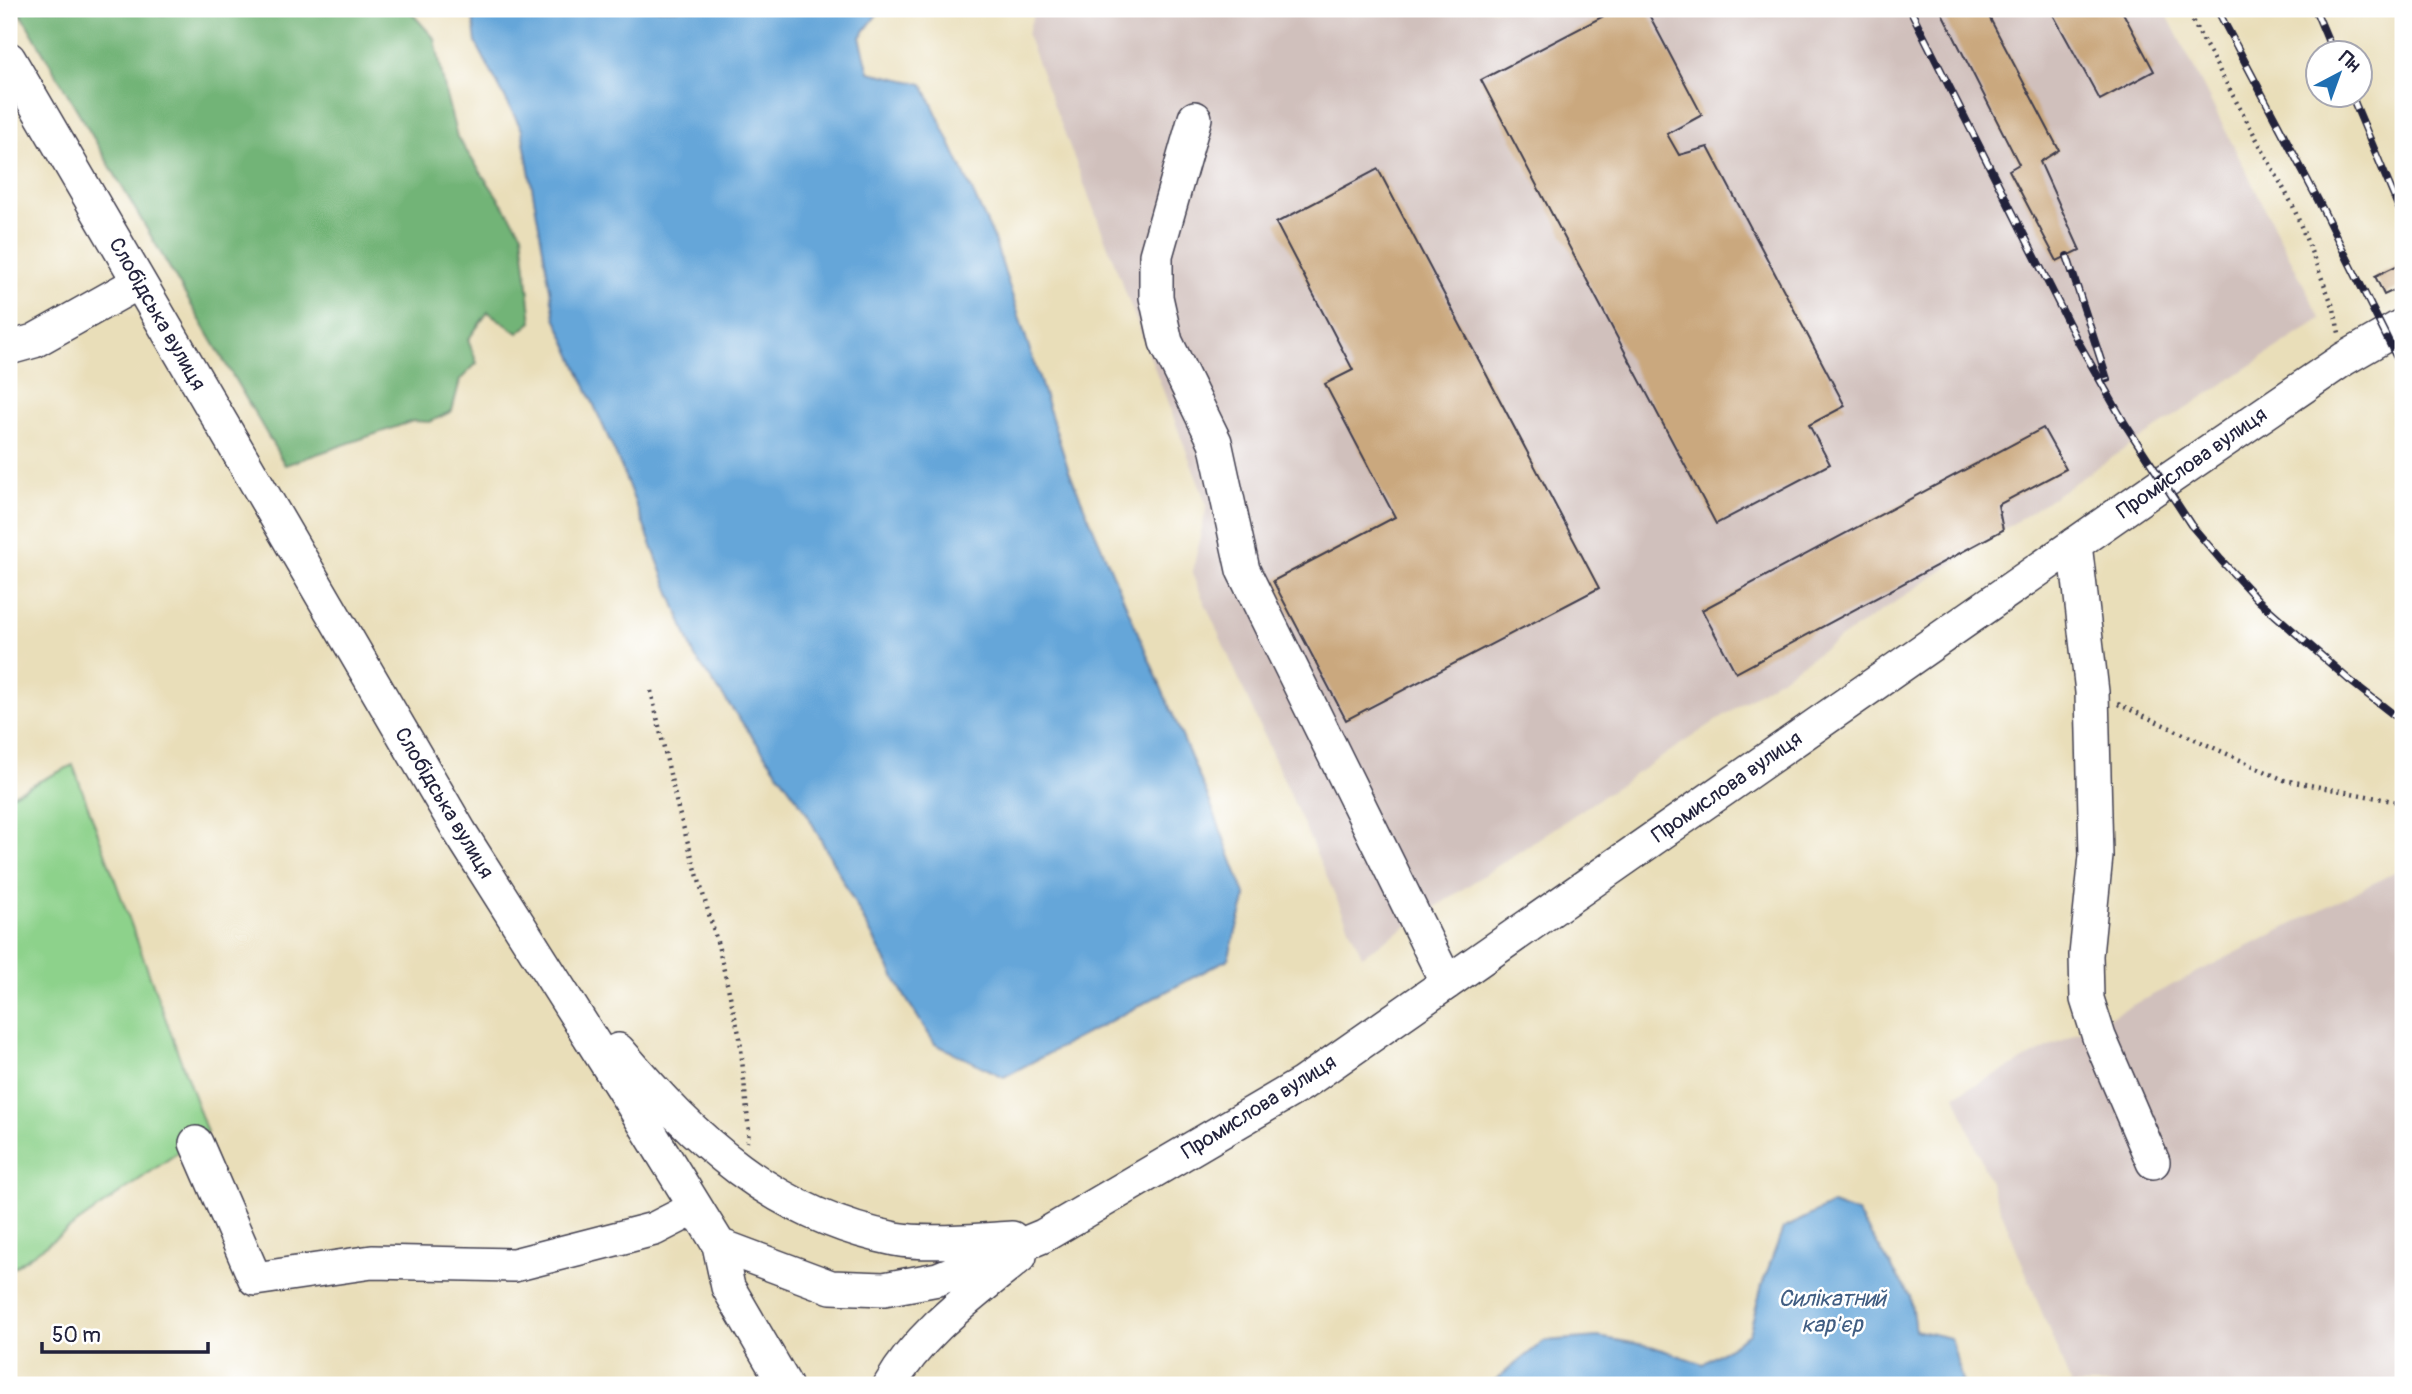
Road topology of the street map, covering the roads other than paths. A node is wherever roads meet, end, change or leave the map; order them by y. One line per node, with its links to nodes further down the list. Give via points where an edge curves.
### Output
1 (9, 59): 3 (street, Слобідська вулиця)
2 (1195, 118): 8 (street, via 1156,255 1156,297 1166,342 1215,442 1242,570)
3 (139, 282): 5 (street); 7 (street, Слобідська вулиця, via 460,832)
4 (2403, 325): 6 (street, Промислова вулиця, via 2344,359)
5 (21, 344)
6 (2075, 544): 8 (street, Промислова вулиця); 10 (street, via 2092,692 2096,856 2086,955 2087,999)
7 (533, 948): 11 (street, Слобідська вулиця); 12 (street, via 685,1124 782,1199 834,1223 897,1239)
8 (1447, 983): 12 (street, Промислова вулиця, via 1302,1084)
9 (196, 1143): 11 (street, via 255,1279 372,1262 514,1265 654,1229)
10 (2153, 1162)
11 (695, 1208): 13 (street, Слобідська вулиця)
12 (1043, 1236): 13 (street, via 938,1279 884,1289 831,1287); 15 (street, via 944,1319 903,1362)
13 (719, 1245): 14 (street, Слобідська вулиця, via 729,1287)
14 (785, 1385)
15 (890, 1385)

